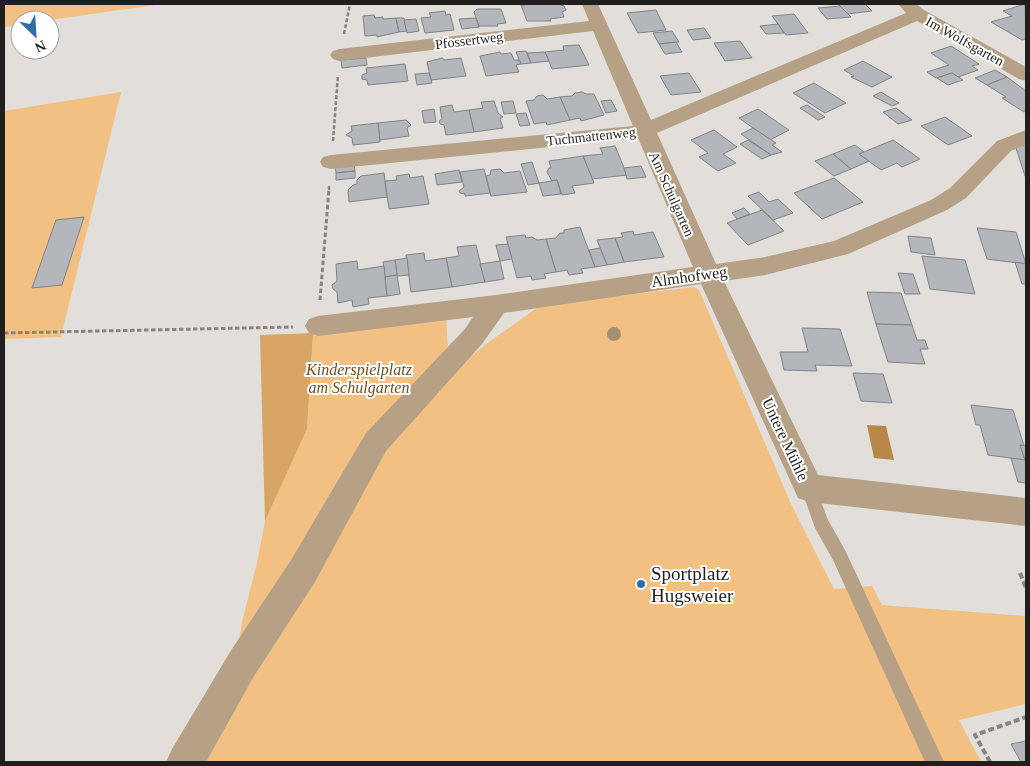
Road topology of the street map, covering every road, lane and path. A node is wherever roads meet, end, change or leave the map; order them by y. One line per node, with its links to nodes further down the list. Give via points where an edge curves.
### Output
1 (590, 4): 3 (street, Am Schulgarten)
2 (912, 9): 5 (street, Im Wolfsgarten); 6 (street, Tuchmattenweg)
3 (599, 25): 4 (street, Pfossertweg); 6 (street, Am Schulgarten)
4 (340, 55)
5 (1026, 75)
6 (644, 131): 8 (street, Tuchmattenweg); 9 (street, Am Schulgarten)
7 (1026, 136): 9 (street, Almhofweg, via 1004,146 958,193 939,205 840,248 765,266)
8 (331, 162)
9 (708, 274): 10 (street, Almhofweg); 13 (street, Untere Mühle)
10 (496, 304): 11 (street, Almhofweg); 18 (street, via 473,337 376,442 303,571 242,664)
11 (318, 326): 12 (path)
12 (4, 333)
13 (809, 488): 14 (street, Untere Mühle); 19 (lane, via 822,523)
14 (1026, 512)
15 (1020, 573): 16 (path)
16 (1026, 588)
17 (1026, 717): 20 (path, via 975,734)
18 (185, 762)
19 (935, 762)
20 (990, 762)

